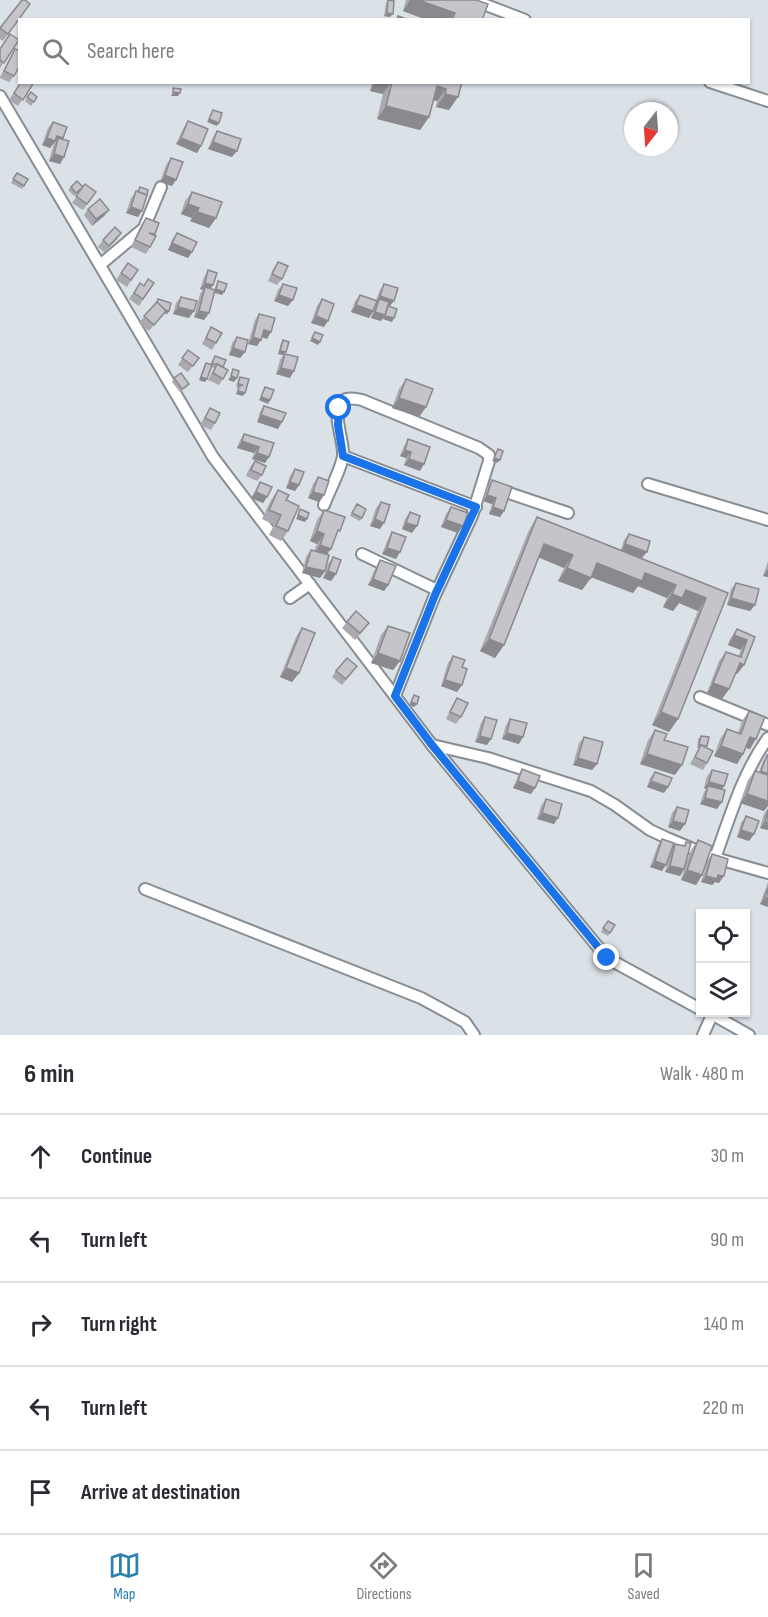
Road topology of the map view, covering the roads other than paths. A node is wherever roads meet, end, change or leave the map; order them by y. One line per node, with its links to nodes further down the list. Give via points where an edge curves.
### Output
1 (473, 0): 2 (street)
2 (520, 18)
3 (716, 84): 5 (street)
4 (0, 96): 7 (street)
5 (768, 101)
6 (161, 187): 7 (street, via 144,228)
7 (100, 265): 17 (street, via 213,457 300,591)
8 (343, 456): 9 (street, via 337,416 345,399 356,398 483,449 489,461); 11 (street); 12 (street)
9 (483, 484): 12 (street); 13 (street)
10 (648, 484): 14 (street)
11 (324, 505)
12 (476, 507): 16 (street)
13 (568, 513)
14 (768, 520)
15 (362, 554): 16 (street)
16 (437, 590): 17 (street)
17 (395, 696): 21 (street)
18 (700, 697): 19 (street)
19 (768, 725)
20 (768, 738): 22 (street, via 751,766)
21 (432, 745): 22 (street, via 488,758 591,791 650,830); 25 (street, via 607,958)
22 (716, 858): 23 (street)
23 (768, 873)
24 (145, 889): 28 (street, via 421,998 465,1022)
25 (696, 1006)
26 (709, 1017): 29 (street)
27 (716, 1017): 30 (street)
28 (474, 1035)
29 (703, 1035)
30 (749, 1035)

